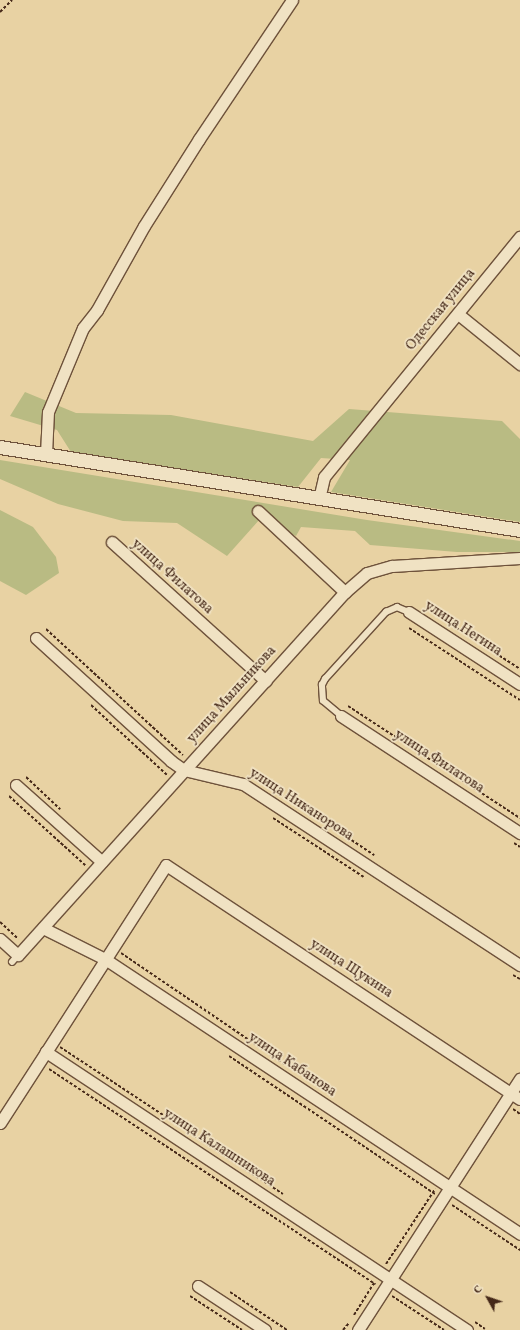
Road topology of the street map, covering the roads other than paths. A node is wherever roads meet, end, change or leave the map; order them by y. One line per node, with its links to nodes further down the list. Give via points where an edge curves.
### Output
1 (292, 0): 6 (street, via 199,139 144,226 97,310 83,328 48,412)
2 (520, 237): 3 (street, Одесская улица)
3 (458, 314): 4 (street); 7 (street, Одесская улица, via 324,477)
4 (520, 364)
5 (0, 447): 6 (street)
6 (46, 454): 7 (street)
7 (319, 499): 9 (street)
8 (258, 511): 12 (street)
9 (520, 530)
10 (112, 542): 15 (street, улица Филатова)
11 (520, 558): 12 (street, улица Мыльникова, via 381,568 367,573)
12 (345, 592): 15 (street, улица Мыльникова)
13 (409, 612): 16 (street, улица Негина); 17 (lane, via 397,607 386,612 325,679 322,685 323,701)
14 (36, 638): 18 (street, улица Никанорова, via 171,761)
15 (266, 681): 18 (street, улица Мыльникова)
16 (520, 684)
17 (341, 716): 20 (street, улица Филатова)
18 (188, 766): 21 (street, улица Мыльникова); 25 (street, улица Никанорова, via 243,784)
19 (16, 785): 21 (street)
20 (520, 833)
21 (102, 862): 22 (street, улица Мыльникова)
22 (43, 928): 23 (street, улица Мыльникова, via 15,959); 24 (street, улица Кабанова)
23 (0, 938)
24 (105, 959): 26 (street); 28 (street, улица Щукина, via 166,865); 30 (street, улица Кабанова)
25 (520, 965)
26 (46, 1052): 29 (street); 32 (street, улица Калашникова)
27 (520, 1079): 28 (street)
28 (516, 1096): 30 (street)
29 (0, 1123)
30 (445, 1184): 31 (street, улица Кабанова); 32 (street, via 442,1199)
31 (520, 1234)
32 (390, 1279): 35 (street); 36 (street, улица Калашникова)
33 (198, 1286): 34 (street)
34 (265, 1330)
35 (358, 1330)
36 (467, 1330)

